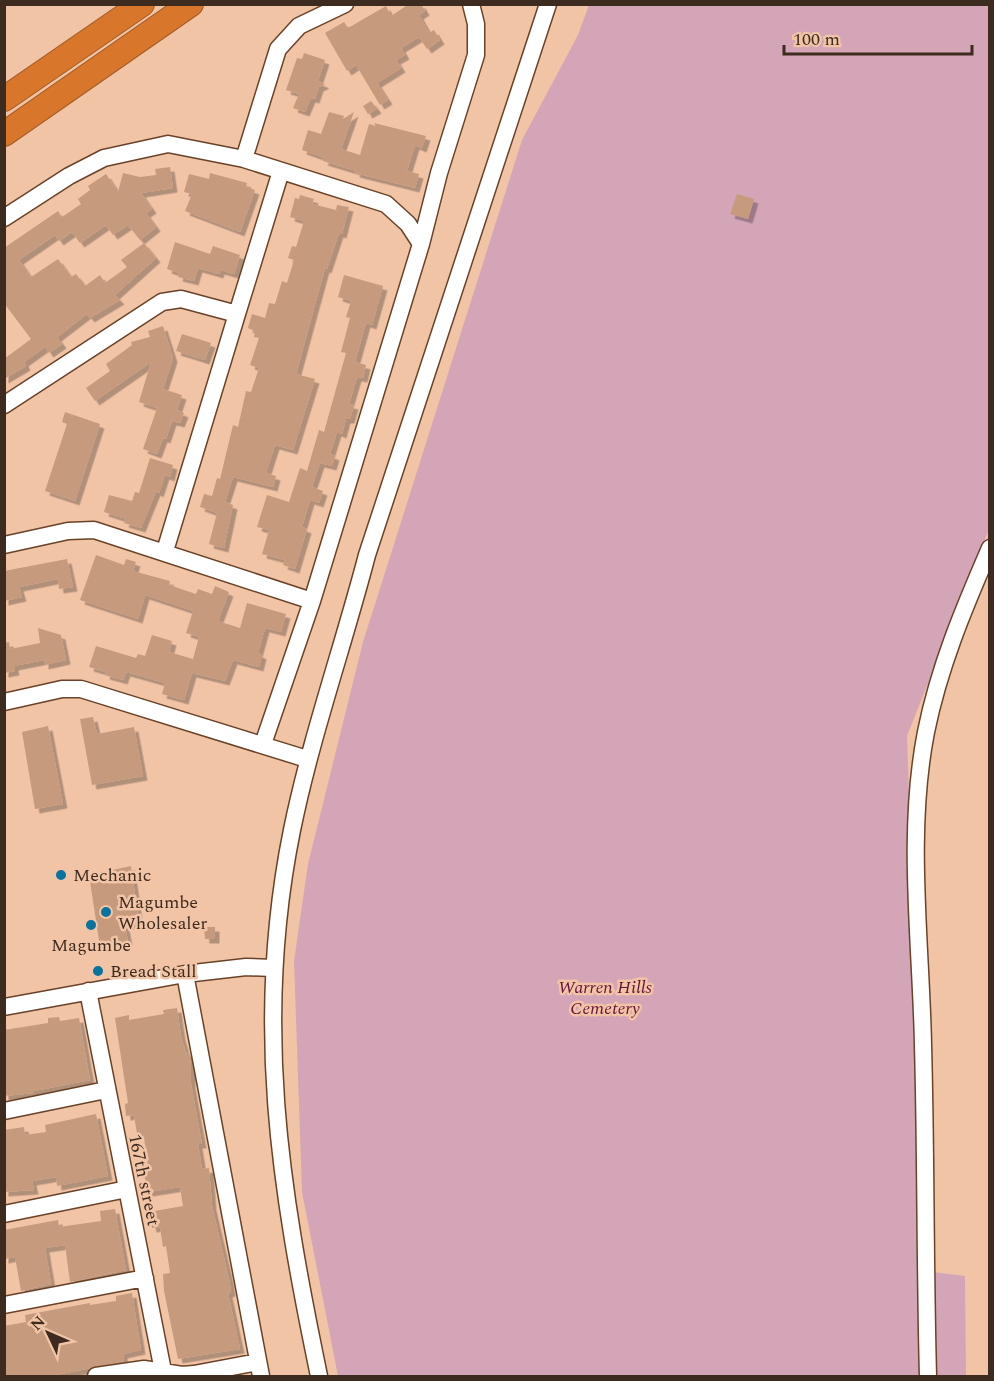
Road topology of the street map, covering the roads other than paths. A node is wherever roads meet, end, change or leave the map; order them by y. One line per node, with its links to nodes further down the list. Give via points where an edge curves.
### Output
1 (142, 4): 6 (highway)
2 (191, 4): 7 (highway)
3 (345, 4): 8 (street, via 299,26 278,49)
4 (471, 4): 11 (street, via 477,24 476,55)
5 (548, 4): 20 (street, via 367,555 344,644)
6 (4, 99)
7 (4, 134)
8 (244, 159): 9 (street); 10 (street, via 168,144 147,146 95,162)
9 (281, 171): 11 (street, via 386,204 408,224); 12 (street)
10 (4, 218)
11 (421, 244): 17 (street)
12 (237, 314): 13 (street, via 181,299 162,302); 16 (street)
13 (4, 405)
14 (5, 543): 16 (street, via 94,530)
15 (990, 548): 35 (street, via 937,684 919,783 916,858)
16 (165, 551): 17 (street)
17 (312, 601): 19 (street)
18 (4, 702): 19 (street, via 54,690 81,689)
19 (263, 744): 20 (street)
20 (307, 759): 21 (street, via 286,868)
21 (273, 968): 22 (street); 34 (street, via 273,1068 282,1178)
22 (185, 974): 23 (street); 31 (street)
23 (88, 991): 24 (street); 25 (street, 167th street)
24 (4, 1007)
25 (106, 1090): 26 (street); 27 (street, 167th street)
26 (4, 1111)
27 (127, 1189): 28 (street); 29 (street, 167th street)
28 (4, 1214)
29 (145, 1278): 30 (street); 32 (street, 167th street)
30 (4, 1305)
31 (260, 1369): 32 (street)
32 (163, 1374): 33 (street, via 130,1370)
33 (96, 1377)
34 (319, 1377)
35 (928, 1377)

